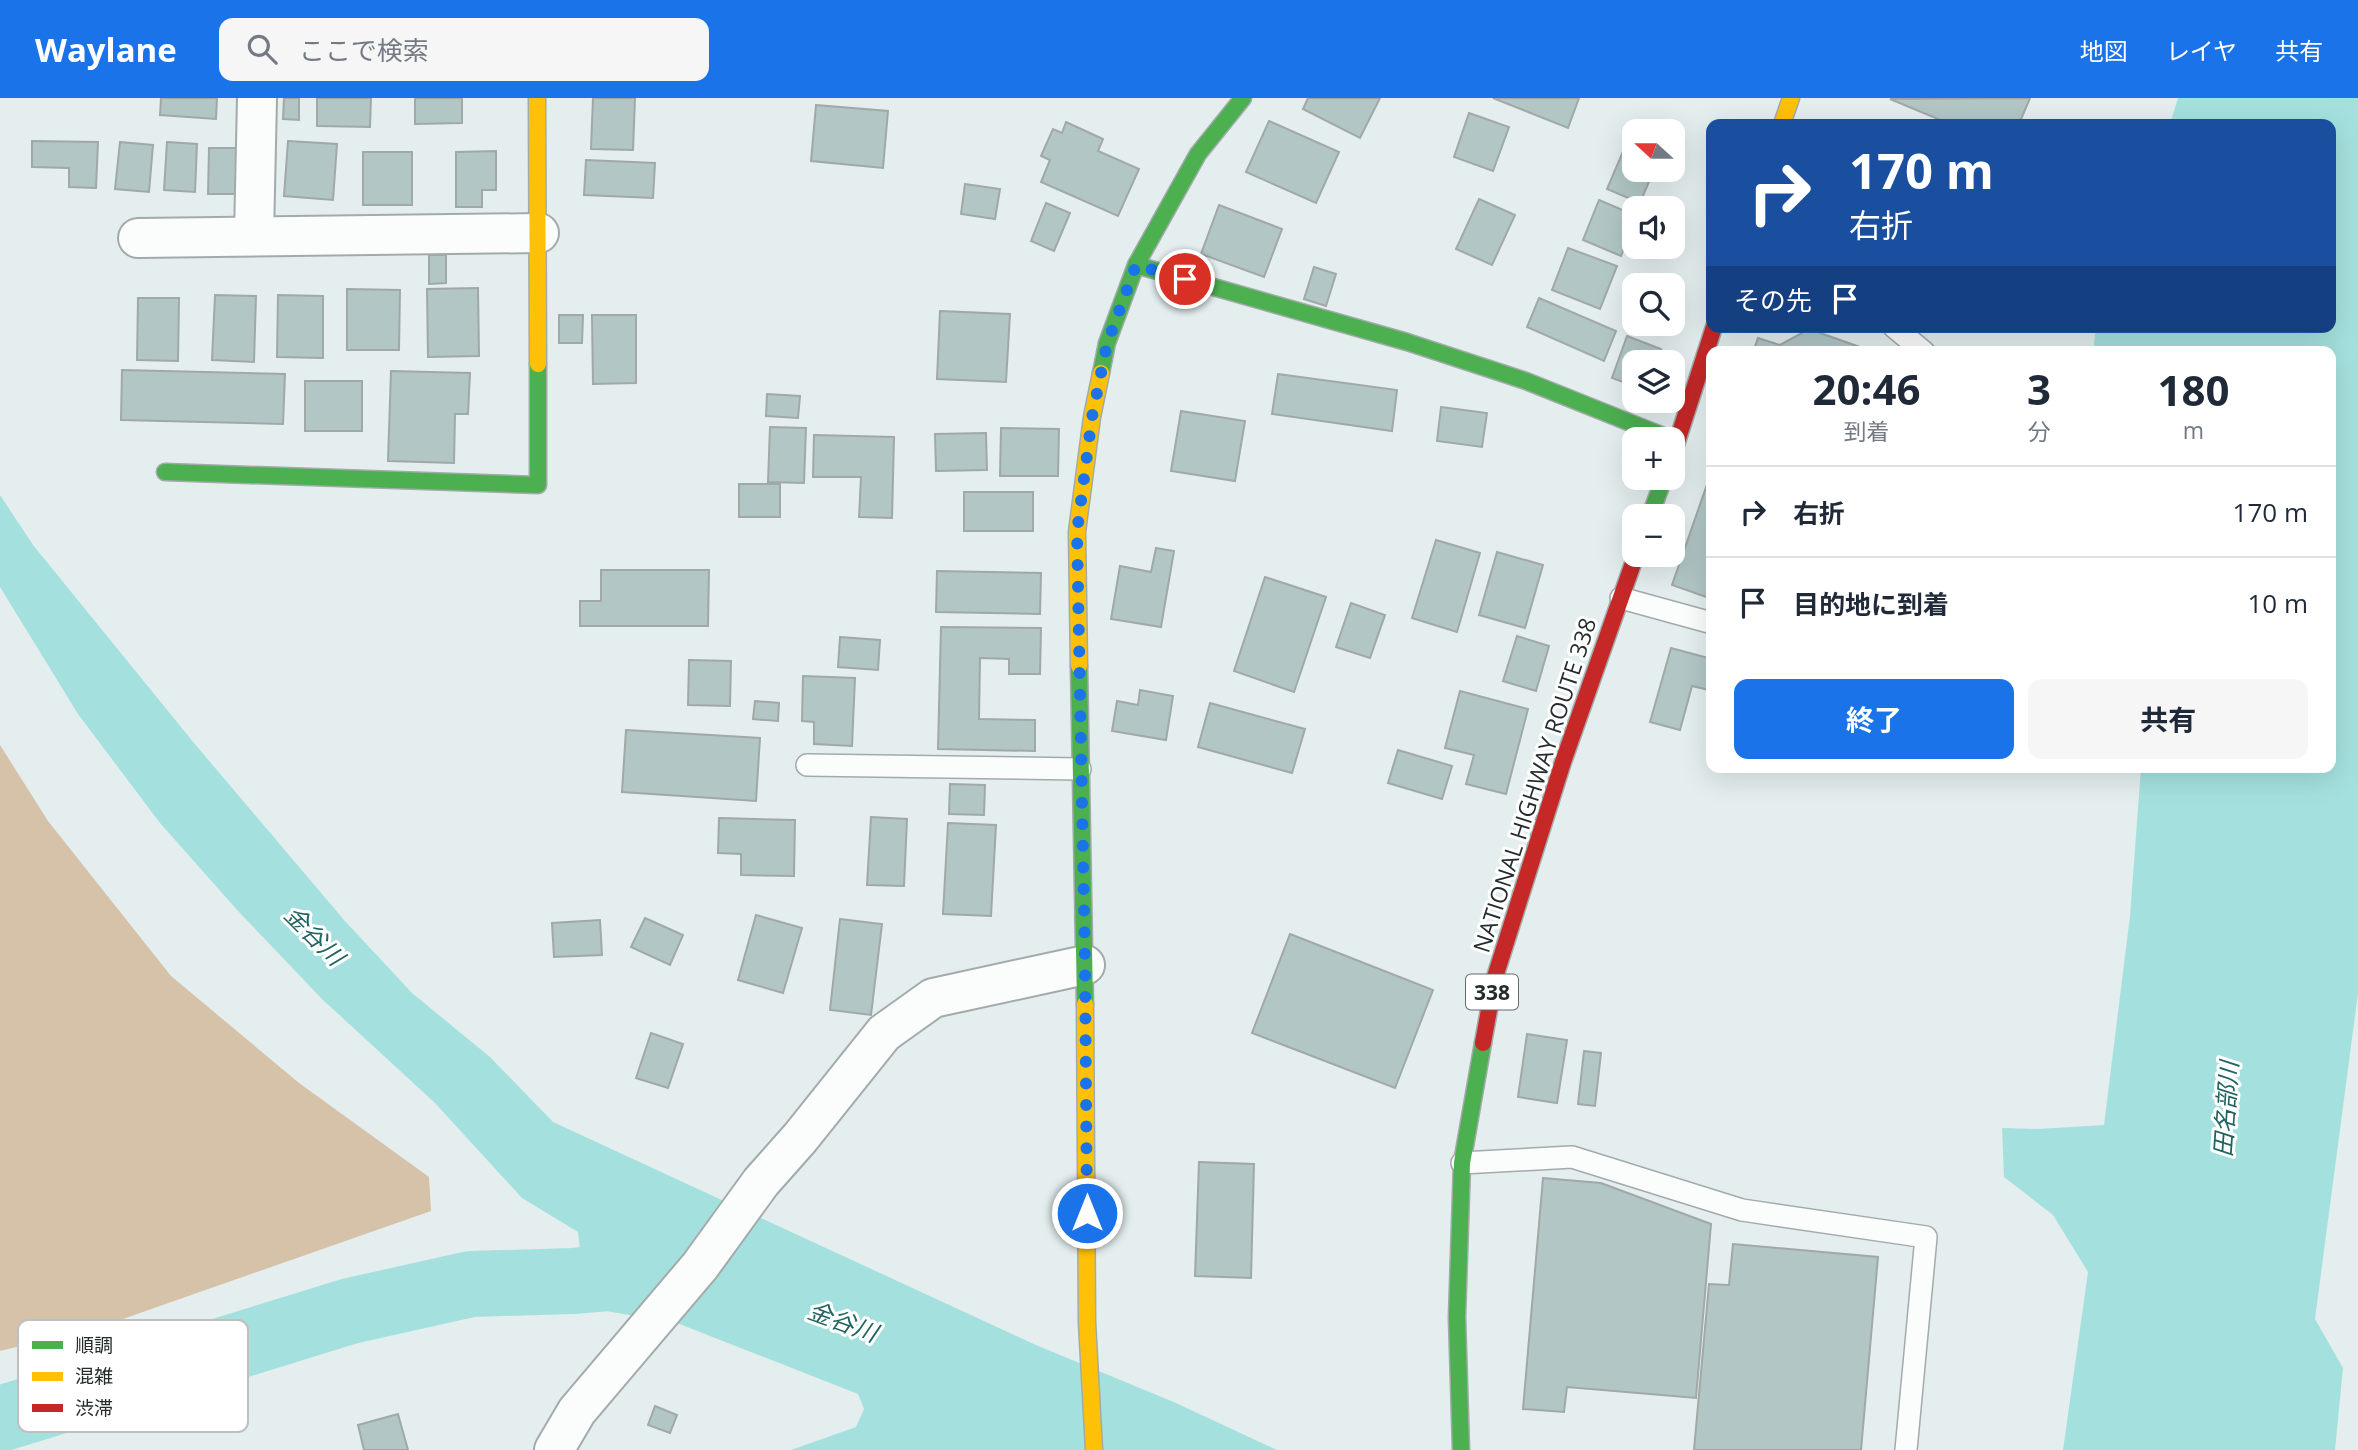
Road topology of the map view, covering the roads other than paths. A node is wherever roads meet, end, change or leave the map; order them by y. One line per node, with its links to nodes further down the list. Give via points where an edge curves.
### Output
1 (257, 98): 7 (street)
2 (537, 98): 6 (main road)
3 (1243, 98): 9 (main road, via 1198,155)
4 (1791, 98): 5 (main road)
5 (1784, 119)
6 (539, 233): 7 (street); 15 (main road, via 538,485)
7 (254, 236): 8 (street)
8 (138, 238)
9 (1136, 265): 13 (main road, via 1407,342 1526,381); 20 (main road, via 1107,344 1077,532)
10 (1901, 333): 11 (lane)
11 (1917, 346)
12 (1706, 350): 14 (main road)
13 (1634, 427)
14 (1680, 427)
15 (165, 472)
16 (1632, 567): 17 (main road, NATIONAL HIGHWAY ROUTE 338 / 338)
17 (1621, 598): 18 (lane); 22 (main road, NATIONAL HIGHWAY ROUTE 338 / 338, via 1495,977)
18 (1706, 621)
19 (807, 765): 20 (lane)
20 (1080, 769): 21 (main road)
21 (1085, 965): 23 (street, via 933,998 884,1033 761,1182 700,1266 577,1411); 24 (main road, via 1087,1322)
22 (1462, 1163): 25 (main road, NATIONAL HIGHWAY ROUTE 338 / 338, via 1457,1317); 26 (lane, via 1572,1157 1742,1210 1926,1237)
23 (554, 1450)
24 (1094, 1450)
25 (1461, 1450)
26 (1906, 1450)

